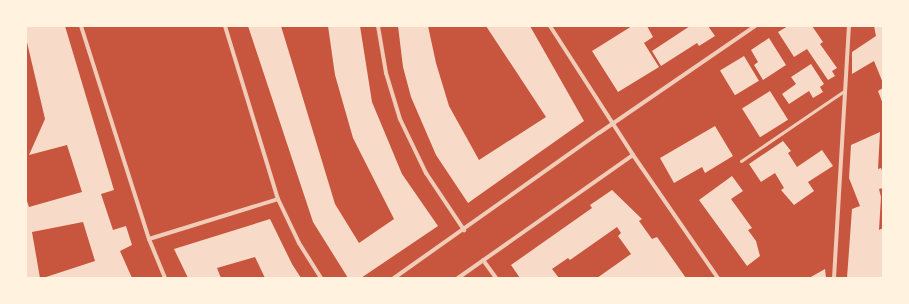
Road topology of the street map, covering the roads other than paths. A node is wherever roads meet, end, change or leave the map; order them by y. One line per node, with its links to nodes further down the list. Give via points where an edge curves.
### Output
1 (81, 26): 13 (street)
2 (225, 26): 11 (street)
3 (378, 26): 12 (street, via 386,73 400,120 423,168)
4 (550, 26): 8 (street)
5 (756, 26): 8 (street)
6 (849, 26): 7 (street)
7 (844, 91): 10 (lane); 21 (street)
8 (612, 124): 9 (street); 12 (street)
9 (633, 155): 14 (street); 20 (street)
10 (742, 161)
11 (278, 199): 13 (street); 16 (street, via 299,243)
12 (464, 230): 17 (street)
13 (149, 239): 15 (street)
14 (483, 260): 18 (street); 19 (street)
15 (165, 278)
16 (321, 278)
17 (394, 278)
18 (458, 278)
19 (496, 278)
20 (717, 278)
21 (834, 278)

